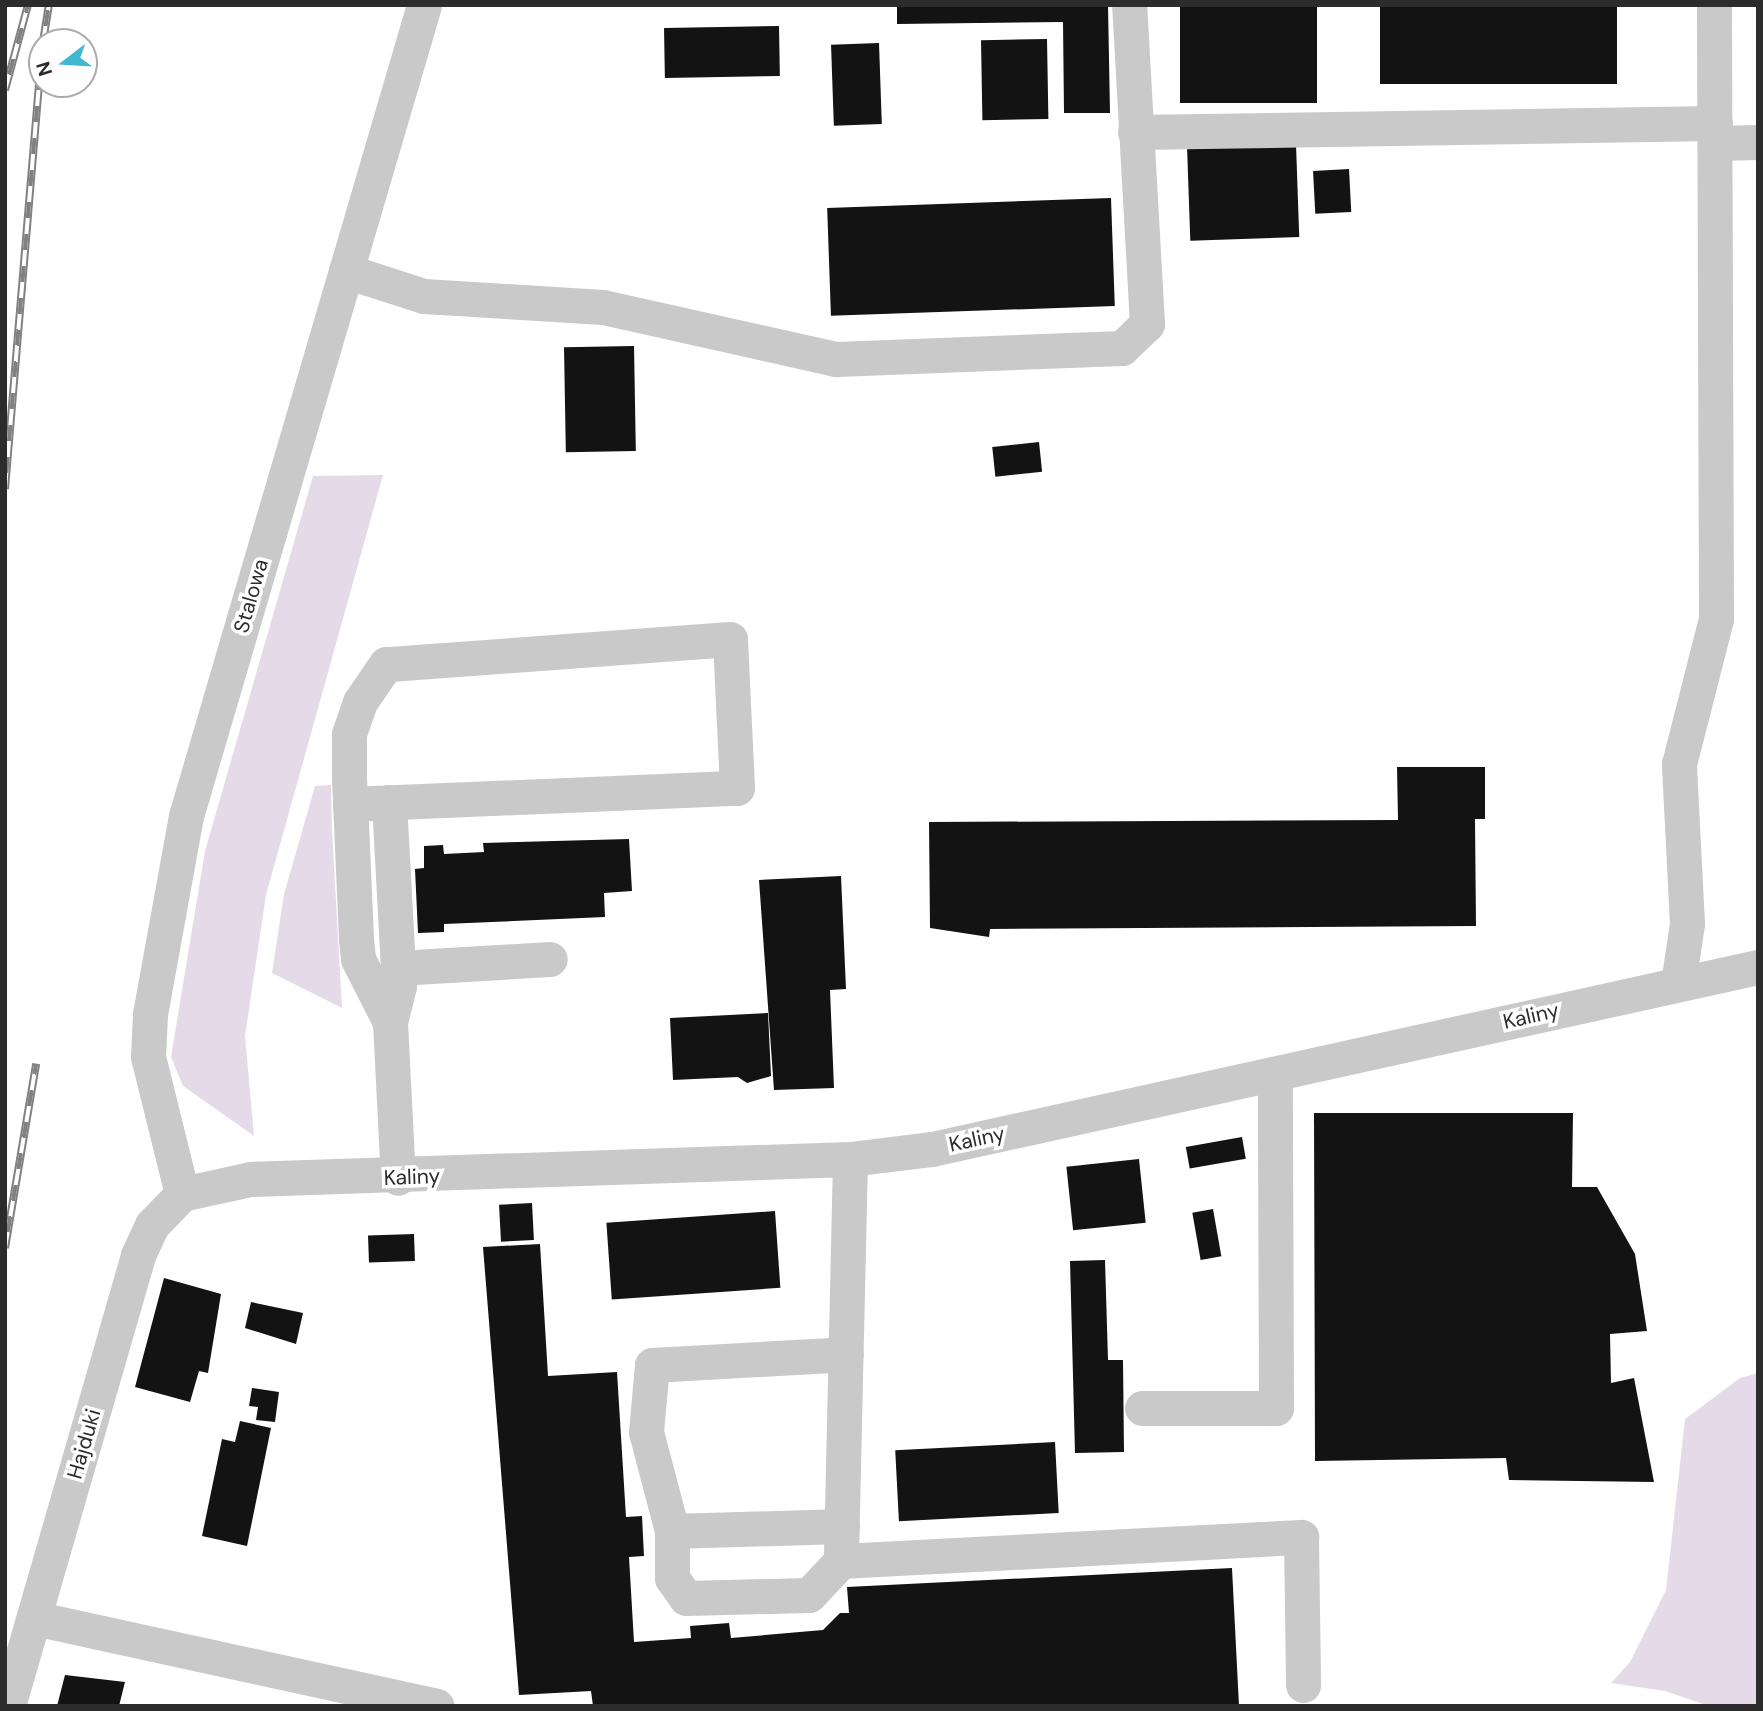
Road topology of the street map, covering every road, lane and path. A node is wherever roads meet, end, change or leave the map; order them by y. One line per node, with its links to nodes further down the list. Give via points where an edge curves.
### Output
1 (424, 5): 7 (street, Stalowa)
2 (1129, 5): 4 (street)
3 (1714, 5): 5 (street)
4 (1135, 132): 5 (street); 7 (street, via 1147,324 1122,348 836,359 603,307 424,296)
5 (1715, 133): 6 (street); 13 (street, via 1716,620 1679,764 1687,924)
6 (1758, 142)
7 (346, 271): 18 (street, Stalowa, via 186,816 158,965 148,1056)
8 (389, 803): 9 (street); 9 (street, via 737,788 730,639 386,664 360,702 349,734); 12 (street)
9 (350, 804): 14 (street, via 358,959)
10 (550, 959): 12 (street)
11 (1758, 967): 13 (street, Kaliny)
12 (398, 968): 14 (street)
13 (1678, 982): 15 (street, Kaliny)
14 (390, 1022): 17 (street)
15 (1275, 1073): 16 (street, Kaliny, via 932,1149); 20 (street, via 1276,1408)
16 (850, 1159): 17 (street, Kaliny); 19 (street)
17 (398, 1178): 18 (street, Kaliny, via 250,1179)
18 (183, 1194): 24 (street, Hajduki, via 152,1225 138,1255)
19 (846, 1354): 21 (street); 22 (street, via 652,1365 646,1432)
20 (1142, 1408)
21 (842, 1527): 22 (street); 23 (street)
22 (672, 1531): 23 (street, via 671,1578 686,1598 808,1595)
23 (841, 1561): 25 (street, via 1301,1538)
24 (34, 1618): 26 (street, Hajduki); 27 (street)
25 (1303, 1685)
26 (8, 1706)
27 (436, 1706)

